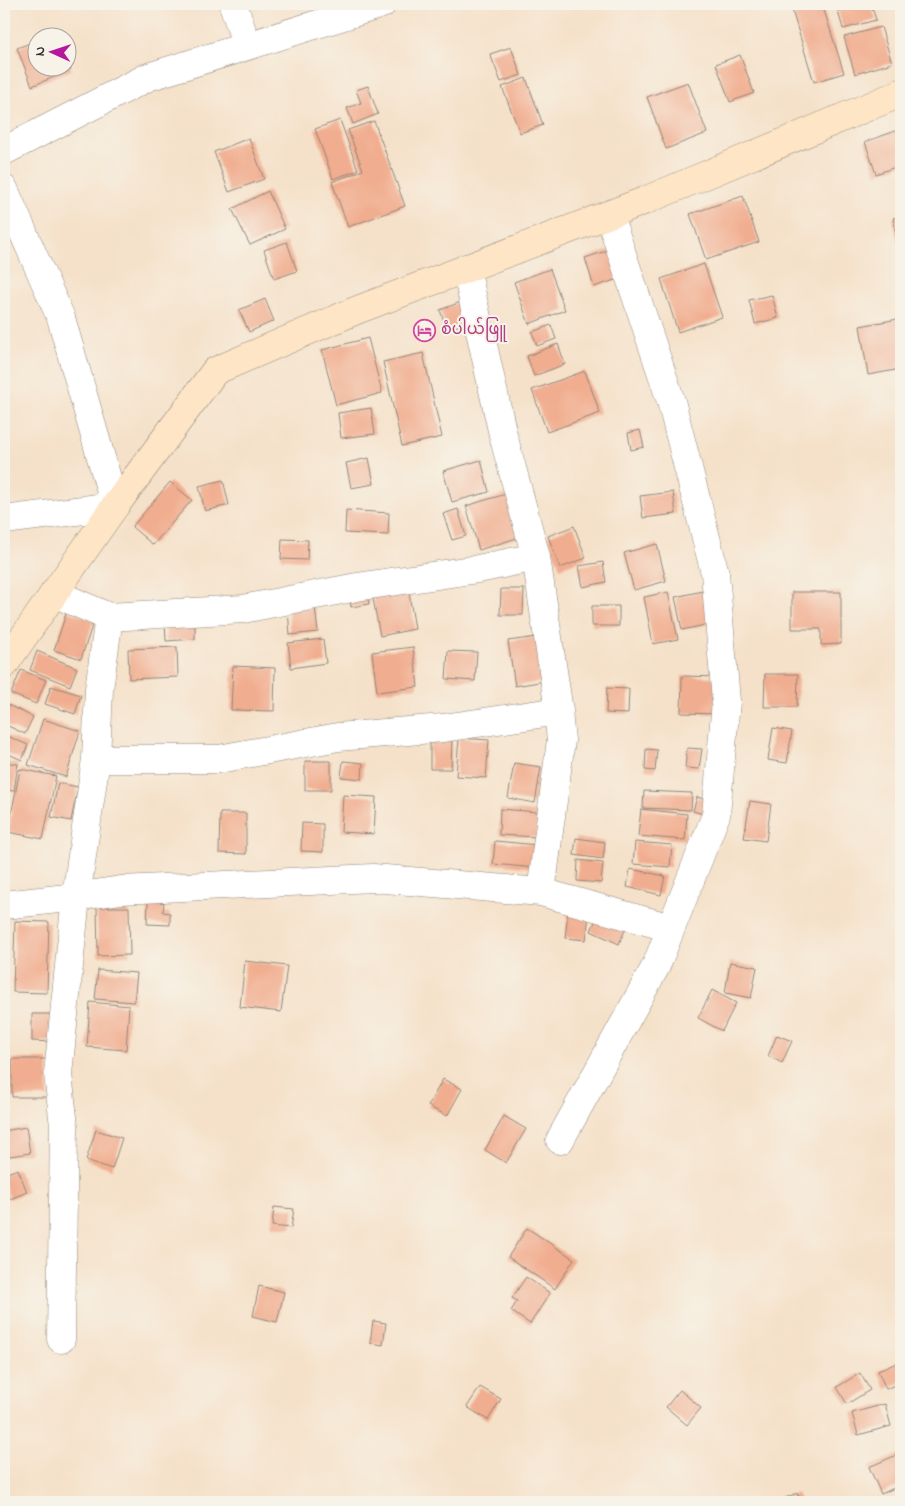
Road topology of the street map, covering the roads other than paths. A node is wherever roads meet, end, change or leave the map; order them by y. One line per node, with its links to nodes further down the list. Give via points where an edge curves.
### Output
1 (233, 4): 3 (street)
2 (382, 4): 3 (street)
3 (247, 46): 5 (street, via 148,78)
4 (901, 93): 7 (street)
5 (4, 151)
6 (4, 189): 9 (street, via 61,318)
7 (609, 215): 8 (street); 20 (street, via 671,401 715,573 726,701 716,815)
8 (466, 268): 9 (street, via 357,310 215,371); 11 (street, via 503,435)
9 (115, 506): 10 (street); 12 (street)
10 (4, 520)
11 (536, 557): 13 (street, via 243,609); 15 (street)
12 (54, 593): 13 (street); 14 (street)
13 (109, 617): 16 (street)
14 (4, 666)
15 (559, 711): 16 (street, via 443,728 338,737 219,759); 17 (street, via 561,740)
16 (96, 759): 18 (street)
17 (541, 892): 18 (street, via 373,878 121,890); 20 (street)
18 (76, 897): 19 (street); 22 (street, via 58,1074 64,1126)
19 (4, 905)
20 (671, 928): 21 (street, via 656,966)
21 (560, 1140)
22 (61, 1339)

